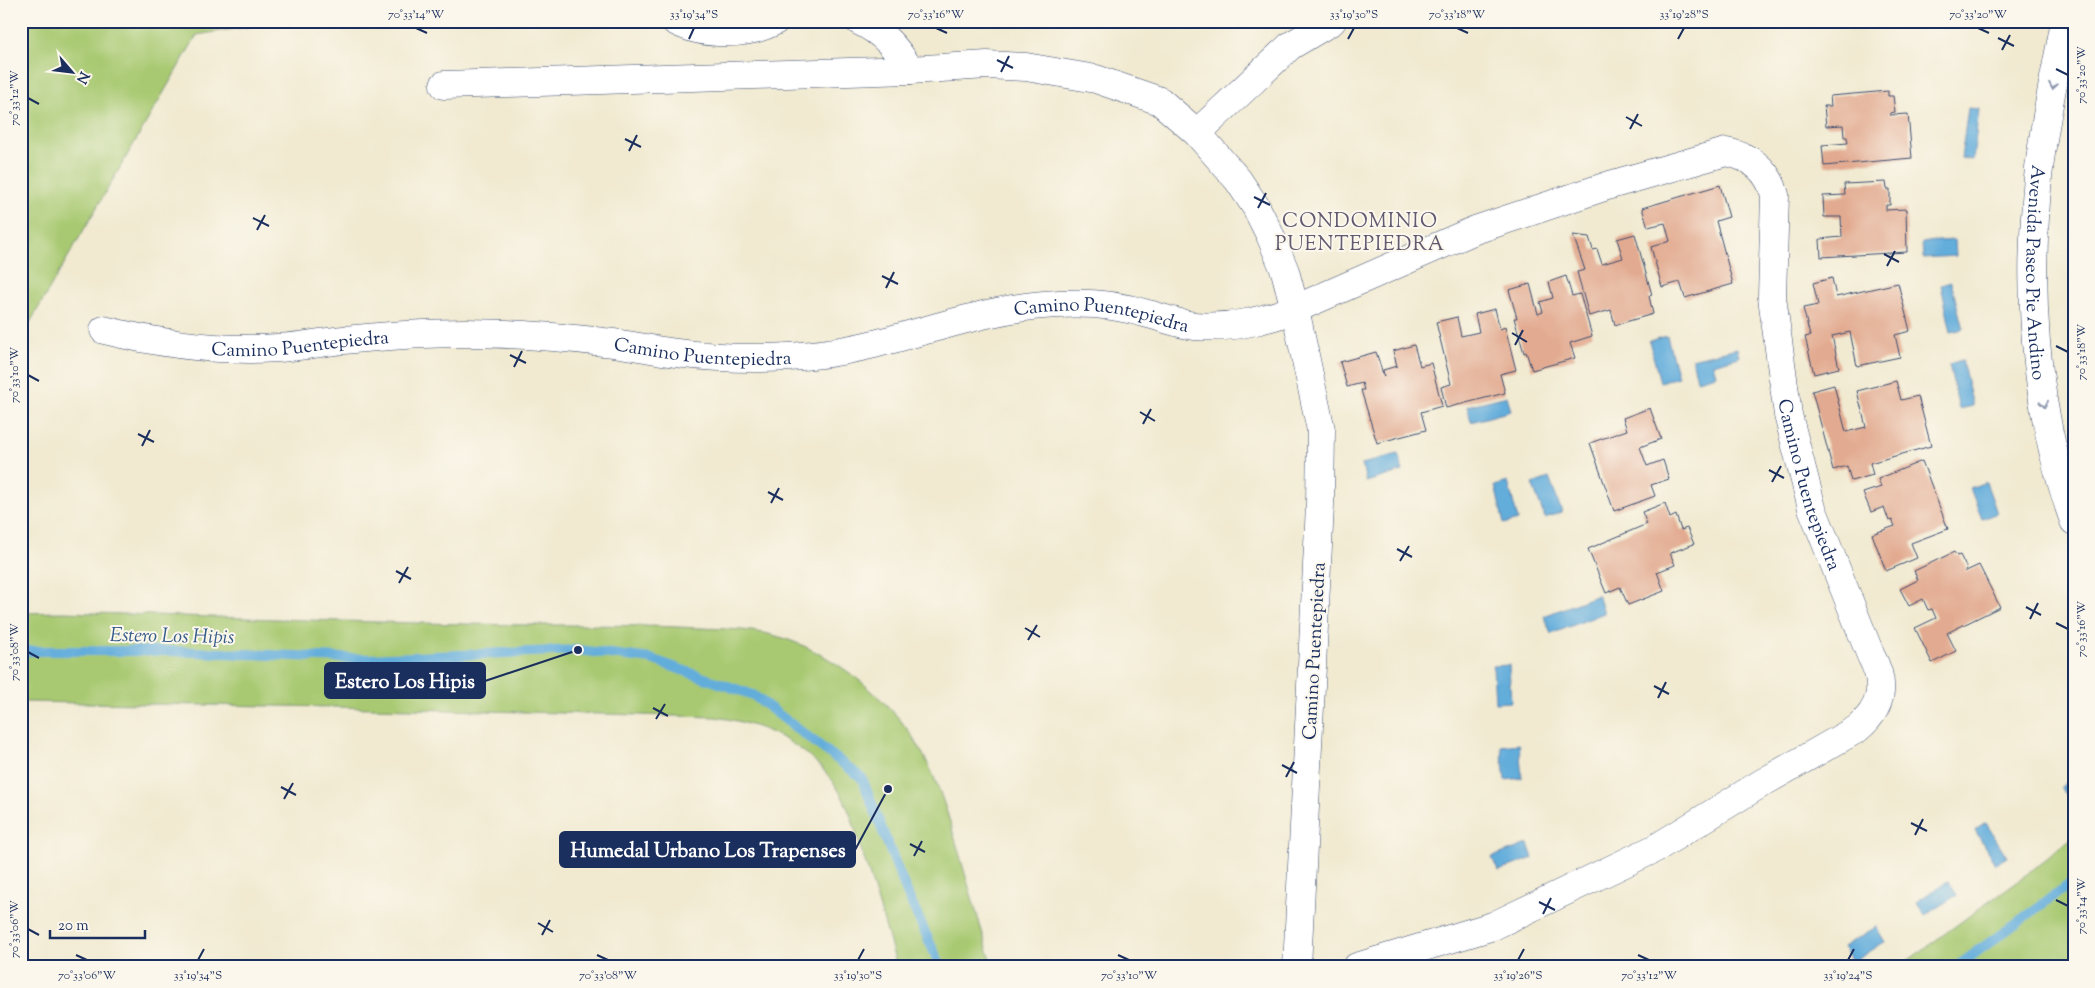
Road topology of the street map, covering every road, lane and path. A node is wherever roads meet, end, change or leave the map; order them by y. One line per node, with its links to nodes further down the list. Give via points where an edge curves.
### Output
1 (675, 21): 2 (street, via 684,26 721,32 744,31)
2 (775, 21)
3 (859, 21): 6 (street, via 886,38)
4 (1332, 21): 8 (street, via 1290,46)
5 (2065, 21): 11 (street, Avenida Paseo Pie Andino, one-way to 11, via 2041,155 2033,288 2035,333 2047,421)
6 (910, 70): 7 (street, Camino Puentepiedra); 8 (street, Camino Puentepiedra, via 987,65 1026,67 1096,79 1160,101)
7 (444, 85)
8 (1197, 133): 9 (street, Camino Puentepiedra, via 1238,180 1256,207 1285,271)
9 (1295, 309): 10 (street, Camino Puentepiedra, via 1243,325 1219,327 1194,326 1117,307 1087,304 1027,306 868,346 773,358 725,358 606,342 464,333 402,335 235,350 147,341); 12 (street, Camino Puentepiedra, via 1320,430 1320,505); 13 (street, Camino Puentepiedra, via 1474,230 1610,185 1726,152 1754,162 1772,183 1775,196 1772,297 1788,415 1812,508 1878,668 1881,683 1880,697 1867,721 1656,848 1493,926)
10 (104, 330)
11 (2074, 522)
12 (1297, 967)
13 (1357, 967)

